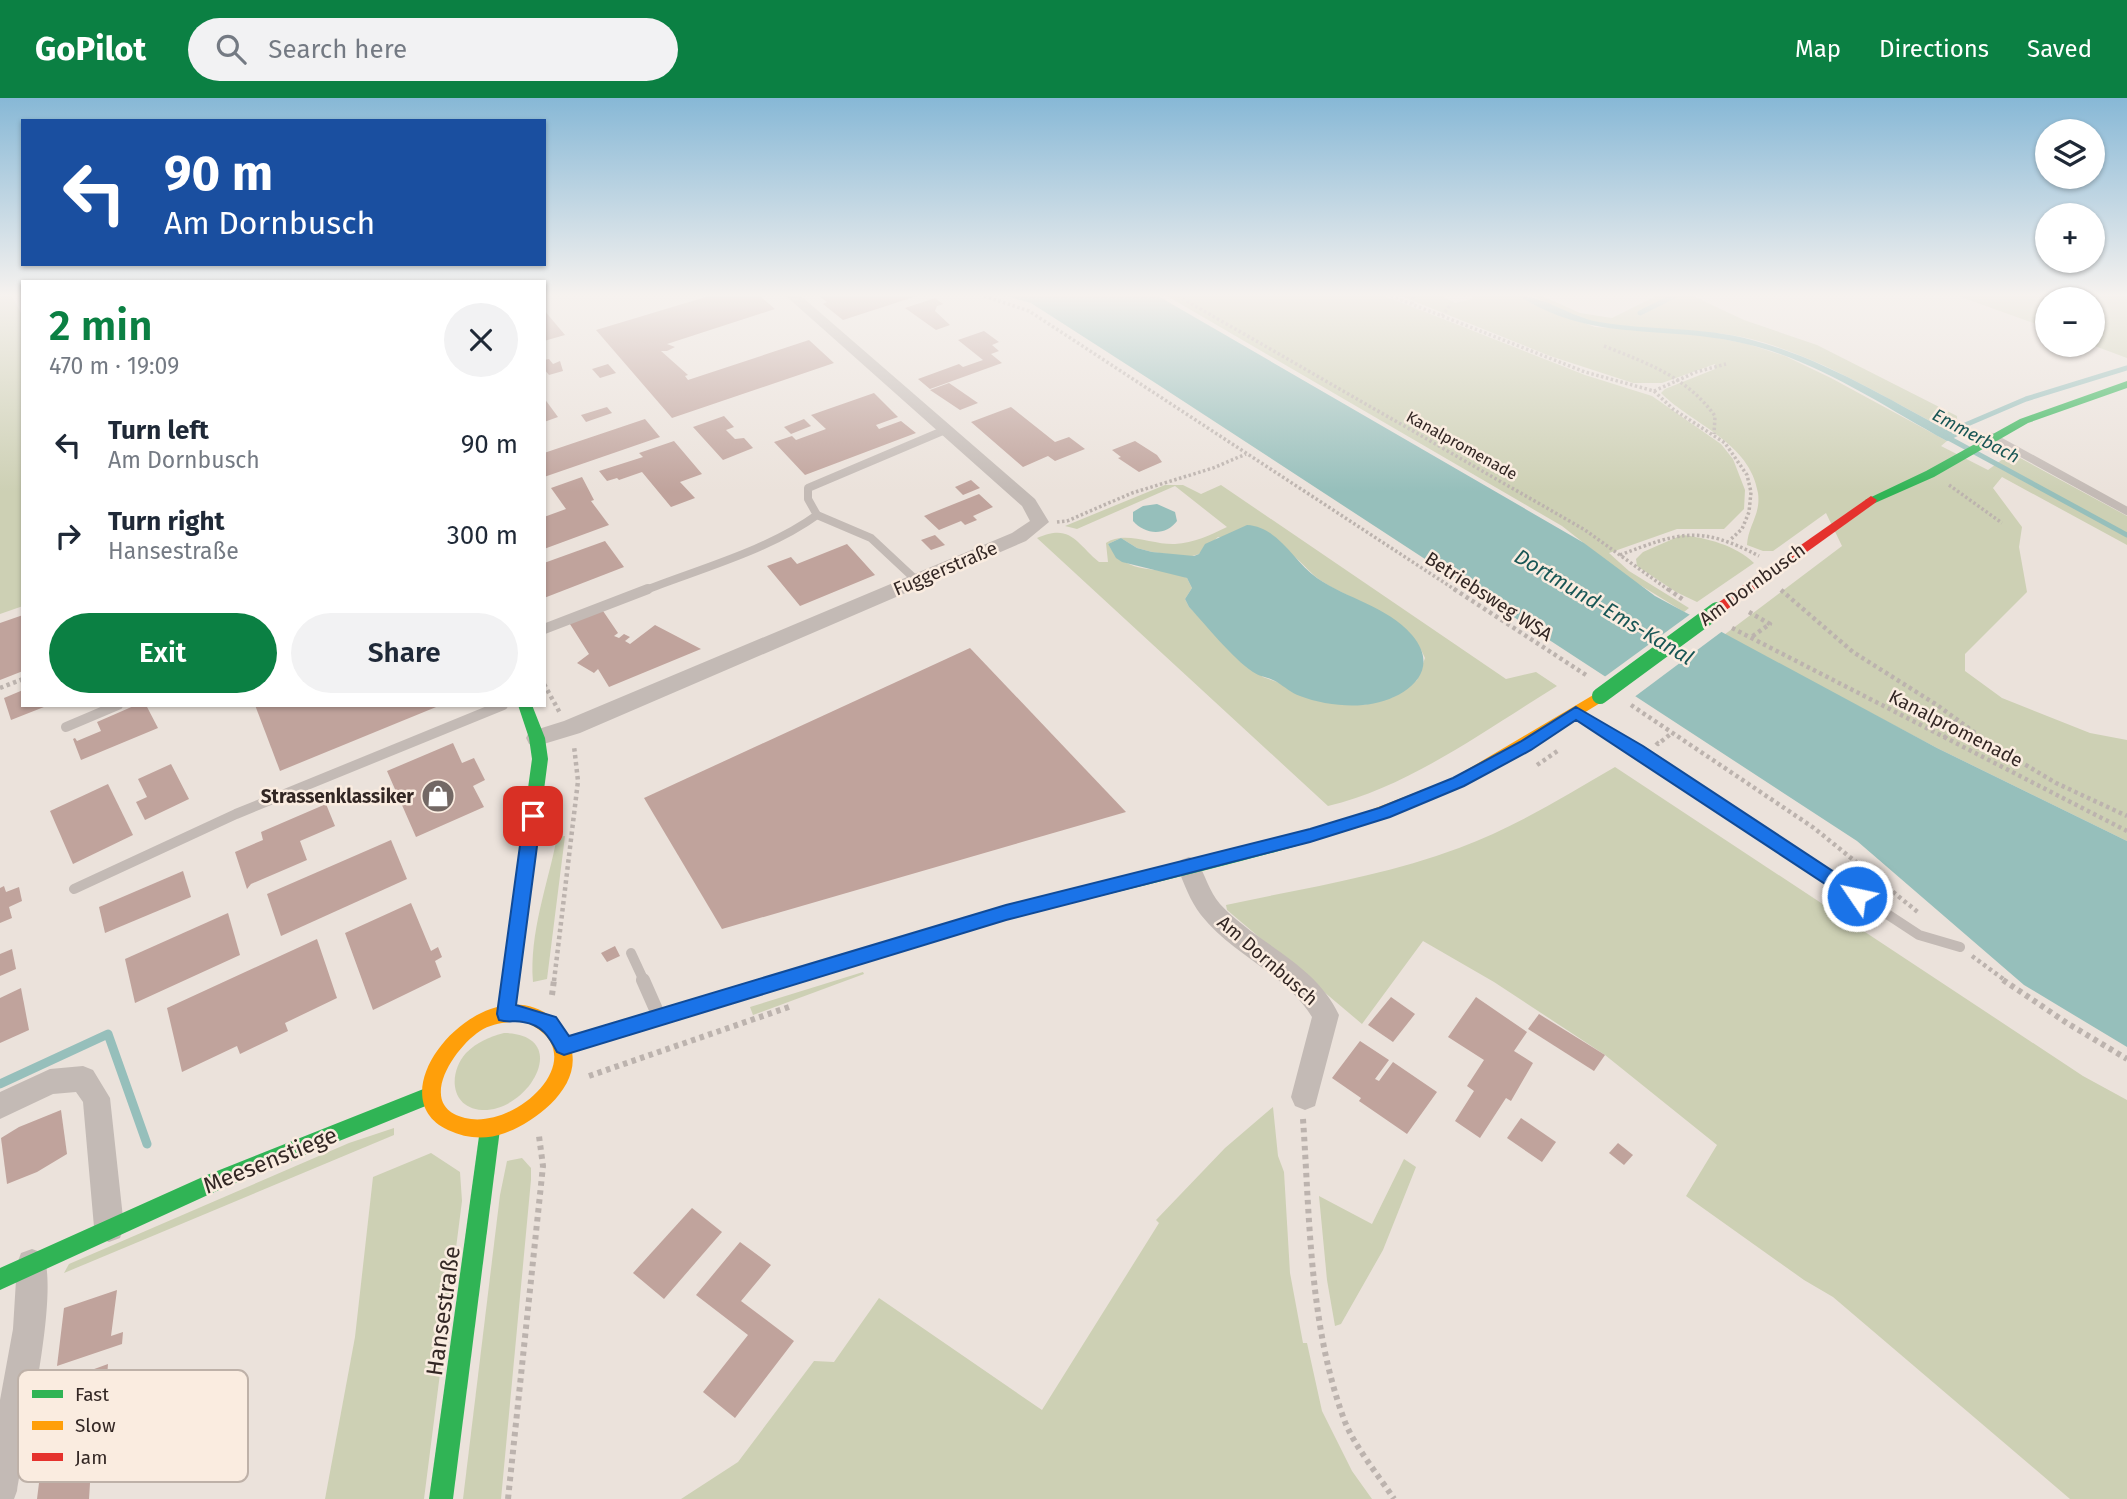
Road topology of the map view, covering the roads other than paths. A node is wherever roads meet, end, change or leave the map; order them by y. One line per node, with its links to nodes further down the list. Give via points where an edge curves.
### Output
1 (867, 361): 3 (street)
2 (2127, 384): 4 (street, Am Dornbusch, via 2058,407)
3 (945, 430): 6 (lane, via 808,488 808,499); 7 (street, Fuggerstraße, via 1029,503 1040,522 1019,537)
4 (1989, 438): 5 (lane); 12 (street, Am Dornbusch, bridge, via 1930,474 1869,501 1717,610 1597,688)
5 (2127, 511)
6 (817, 514): 7 (lane, via 871,538); 8 (lane, via 741,553)
7 (916, 580): 14 (street, Fuggerstraße)
8 (546, 628)
9 (113, 707): 13 (lane)
10 (498, 707): 16 (lane, via 236,814)
11 (526, 707): 14 (street)
12 (1576, 713): 15 (street, Am Dornbusch, via 1459,782 1384,813); 17 (lane, via 1919,935)
13 (66, 727)
14 (537, 738): 19 (street, via 540,759)
15 (1189, 867): 20 (street, Am Dornbusch, via 1006,912); 23 (street, Am Dornbusch, via 1209,908 1320,1003 1326,1015)
16 (74, 889)
17 (1960, 947)
18 (631, 953): 20 (lane)
19 (506, 1014): 21 (street, via 522,1013 549,1023); 22 (street, via 469,1028 453,1041 432,1076)
20 (659, 1017): 21 (street, Am Dornbusch)
21 (564, 1046): 25 (street, via 561,1074 540,1104 524,1116)
22 (431, 1095): 25 (street, via 442,1116 454,1125); 26 (street, Meesenstiege)
23 (1305, 1097)
24 (0, 1107): 26 (street, via 50,1083 83,1079 96,1098)
25 (490, 1129): 32 (street, Hansestraße)
26 (109, 1227): 27 (street, Meesenstiege)
27 (32, 1264): 28 (street, Meesenstiege); 29 (street, via 29,1329)
28 (0, 1279)
29 (21, 1370)
30 (18, 1387): 31 (street)
31 (2, 1472)
32 (441, 1499)

